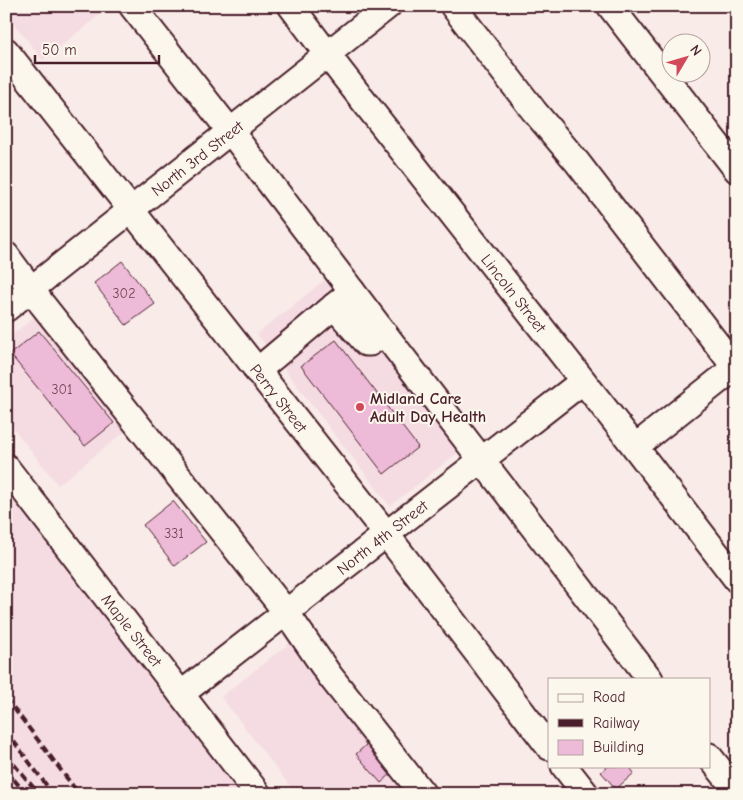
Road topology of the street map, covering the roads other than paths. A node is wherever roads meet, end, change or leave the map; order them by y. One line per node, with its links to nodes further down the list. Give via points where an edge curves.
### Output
1 (132, 6): 8 (street)
2 (291, 6): 7 (street, Lincoln Street)
3 (388, 6): 7 (street, North 3rd Street)
4 (454, 6): 15 (street)
5 (610, 6): 9 (street)
6 (6, 50): 10 (street, Perry Street)
7 (328, 54): 8 (street, North 3rd Street); 17 (street, Lincoln Street)
8 (230, 131): 10 (street, North 3rd Street); 13 (street)
9 (737, 170)
10 (131, 210): 12 (street, North 3rd Street); 16 (street, Perry Street)
11 (6, 255): 12 (street)
12 (31, 289): 14 (street, North 3rd Street); 23 (street)
13 (343, 299): 16 (street); 19 (street, via 384,334)
14 (6, 309)
15 (736, 368): 18 (street)
16 (257, 371): 21 (street, Perry Street)
17 (583, 381): 18 (street, Lincoln Street); 19 (street, North 4th Street)
18 (635, 447): 22 (street, Lincoln Street)
19 (481, 460): 21 (street, North 4th Street); 24 (street)
20 (6, 467): 25 (street, Maple Street)
21 (385, 534): 23 (street, North 4th Street); 26 (street, Perry Street)
22 (737, 580)
23 (286, 612): 25 (street, North 4th Street); 31 (street, via 330,676)
24 (649, 678)
25 (181, 694): 30 (street, Maple Street)
26 (548, 746)
27 (710, 757): 29 (street)
28 (566, 768): 32 (street)
29 (737, 792)
30 (258, 794)
31 (423, 794)
32 (586, 794)

